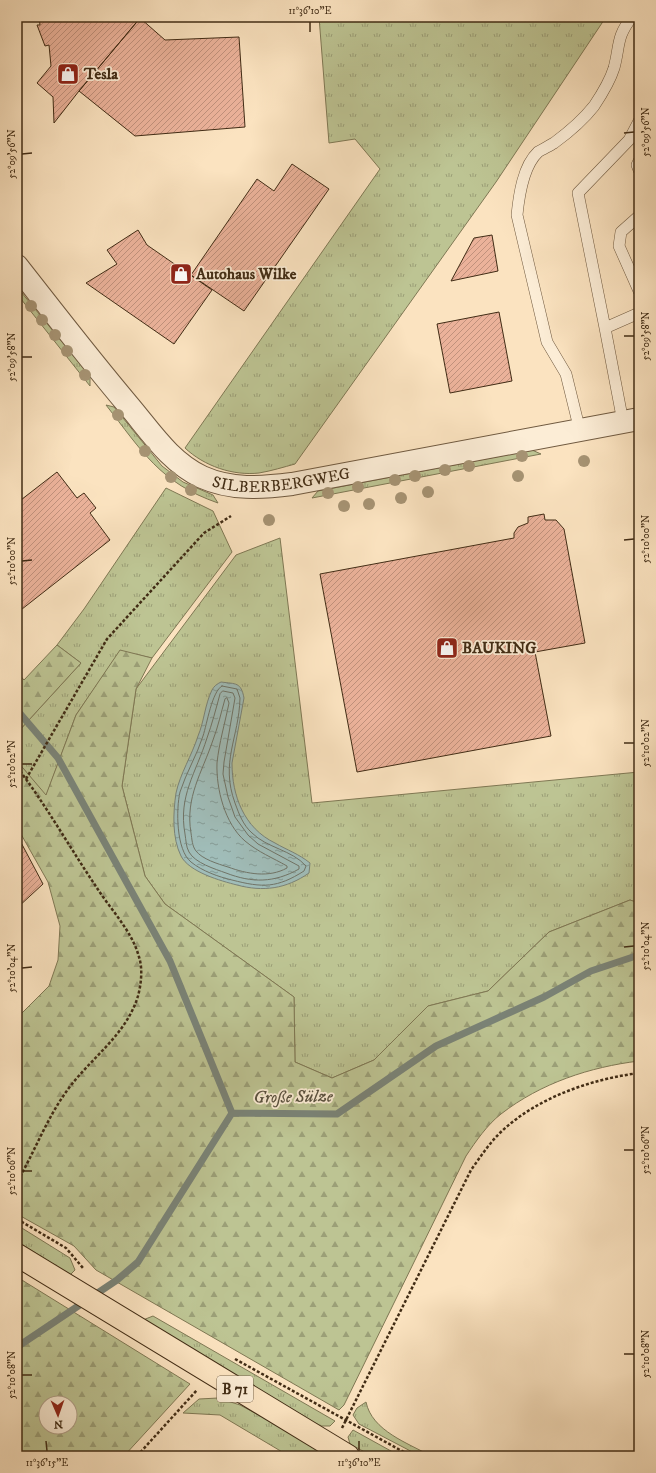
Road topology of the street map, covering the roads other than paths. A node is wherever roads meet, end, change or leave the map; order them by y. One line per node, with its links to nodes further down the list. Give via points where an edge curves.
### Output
1 (632, 17): 11 (lane, via 624,27 617,46 614,67 607,85 594,106 576,126 538,153 523,176 519,198 518,215 547,342 566,374)
2 (639, 121): 9 (lane, via 629,140 578,193)
3 (639, 161): 4 (lane)
4 (639, 170)
5 (639, 216): 7 (lane, via 621,232 619,246)
6 (17, 266): 11 (street, SILBERBERGWEG, via 82,351 171,456 190,470 217,482 250,487 292,484)
7 (639, 291)
8 (639, 313): 9 (lane)
9 (606, 328): 10 (lane)
10 (631, 421): 11 (street, SILBERBERGWEG)
11 (580, 431)
12 (17, 1255): 13 (main road, B 71)
13 (339, 1451)

